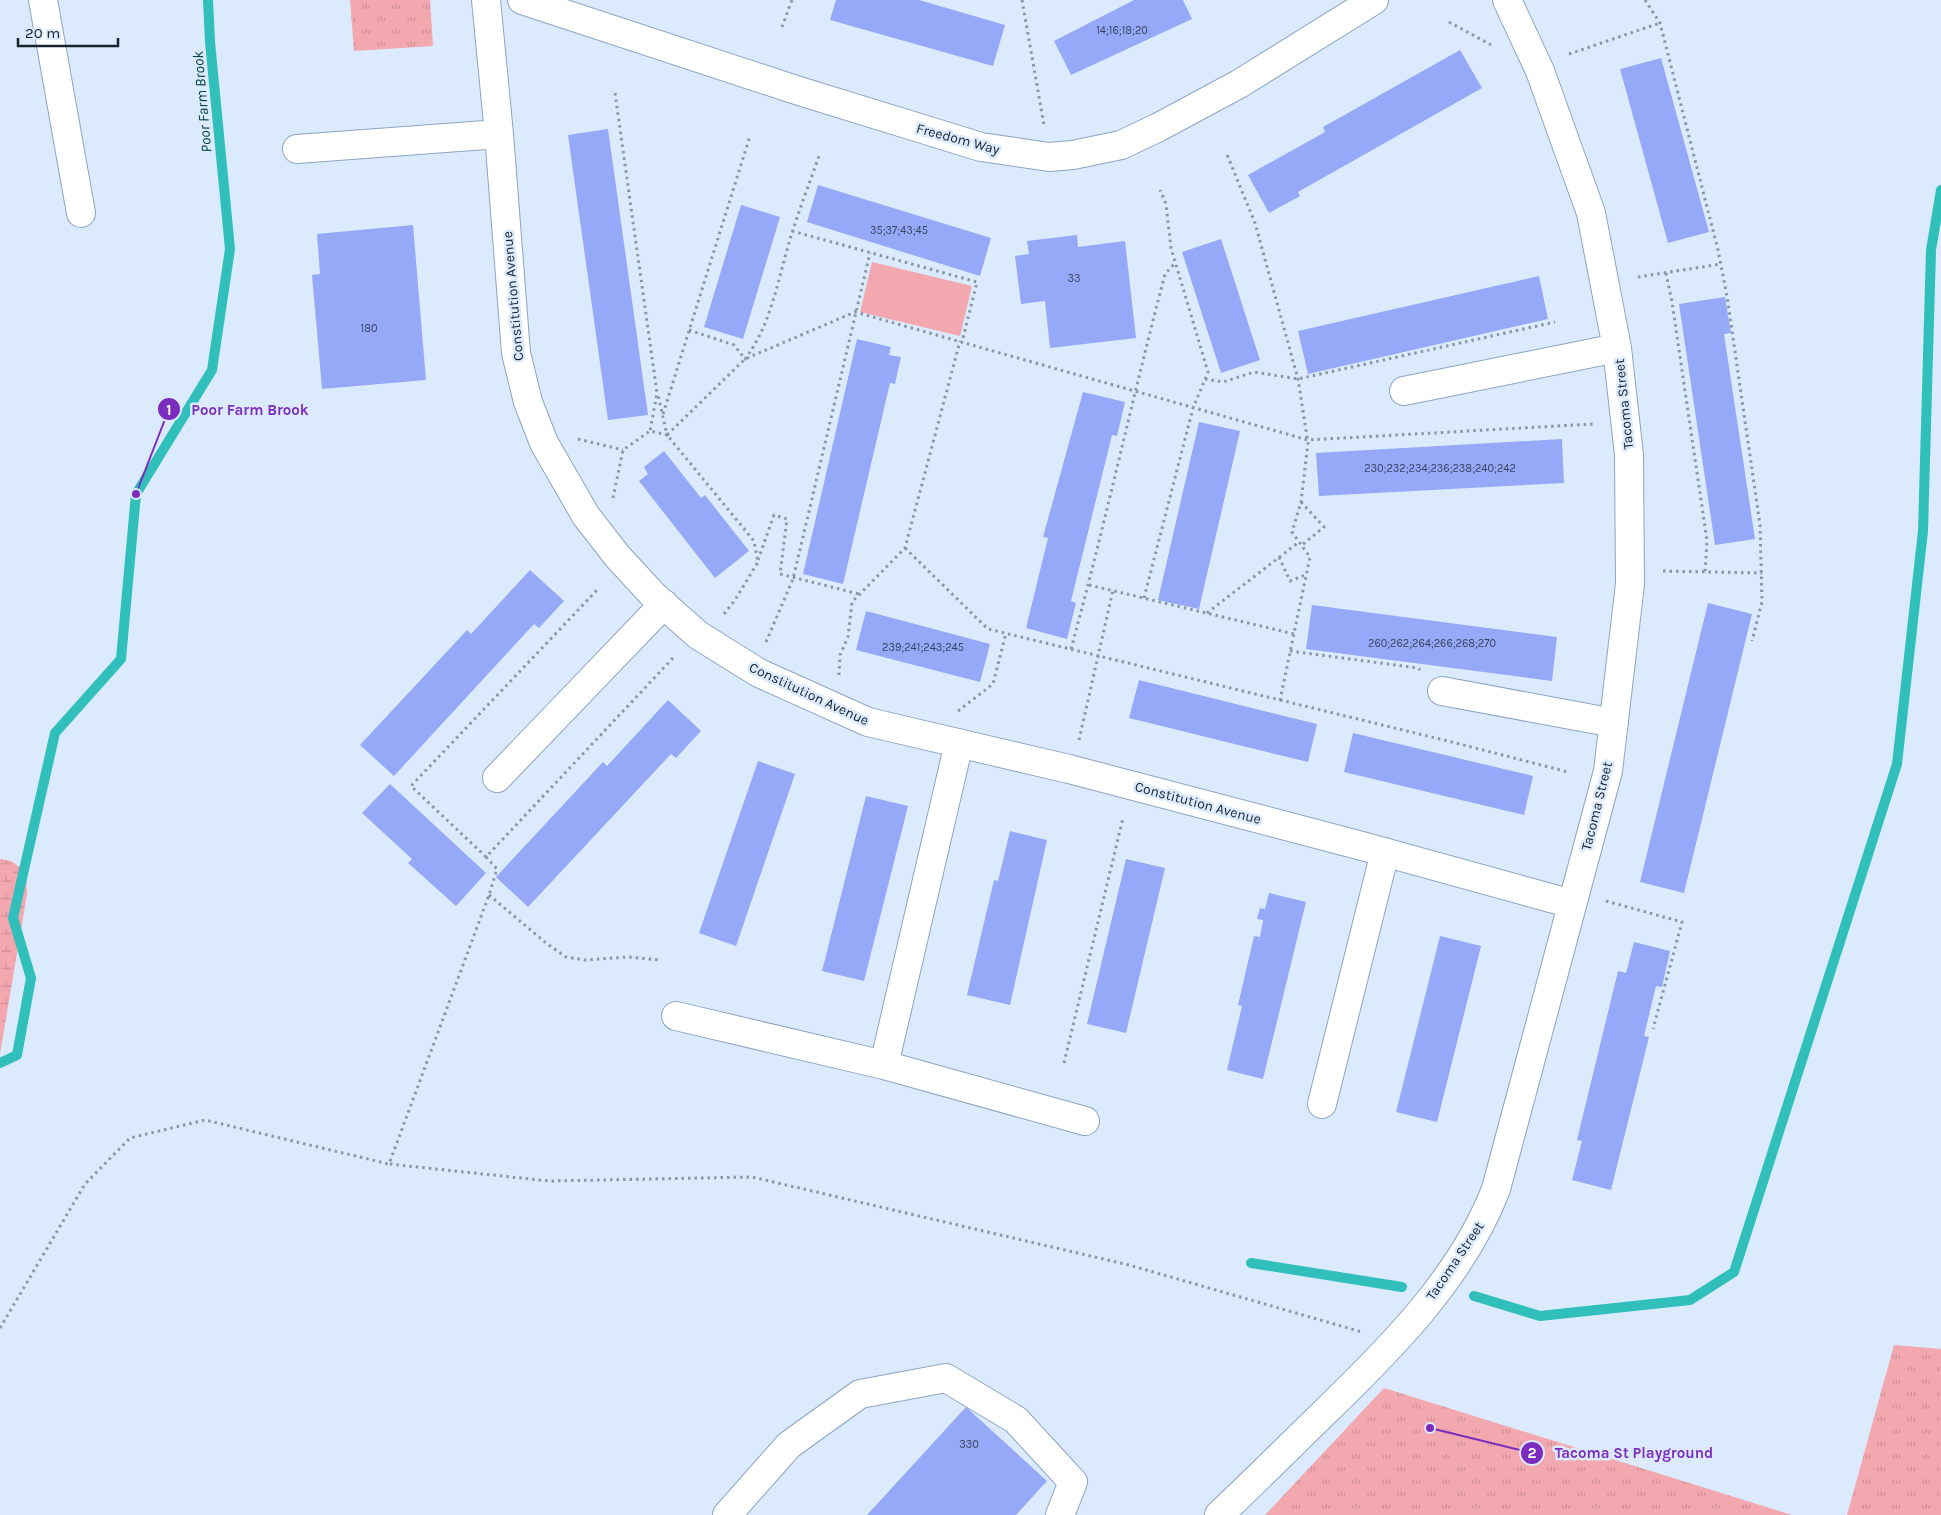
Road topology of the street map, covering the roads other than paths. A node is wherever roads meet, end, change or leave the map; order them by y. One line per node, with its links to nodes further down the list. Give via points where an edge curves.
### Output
1 (42, 0): 8 (street)
2 (486, 0): 6 (street, Constitution Avenue)
3 (522, 0): 4 (street, Freedom Way, via 981,147 1049,157 1073,156 1121,145 1159,127 1239,84)
4 (1374, 0)
5 (1507, 0): 9 (street, Tacoma Street, via 1540,71 1591,213)
6 (499, 134): 7 (street); 11 (street, Constitution Avenue, via 516,353 528,402 544,443 586,516 618,557)
7 (297, 149)
8 (81, 213)
9 (1618, 348): 10 (street); 13 (street, Tacoma Street, via 1629,455 1630,584)
10 (1404, 392)
11 (664, 604): 14 (street, Constitution Avenue, via 698,634 759,673 868,722); 15 (street)
12 (1442, 691): 13 (street)
13 (1614, 723): 17 (street, Tacoma Street, via 1608,771)
14 (959, 743): 16 (street, Constitution Avenue); 19 (street)
15 (497, 778)
16 (1385, 852): 17 (street, Constitution Avenue); 20 (street)
17 (1572, 904): 24 (street, Tacoma Street, via 1496,1189 1474,1239 1395,1341)
18 (676, 1016): 19 (street)
19 (884, 1065): 21 (street)
20 (1322, 1104)
21 (1085, 1121)
22 (727, 1515): 23 (street, via 789,1445 860,1394 946,1378 1016,1420 1073,1482)
23 (1060, 1515)
24 (1219, 1515)

